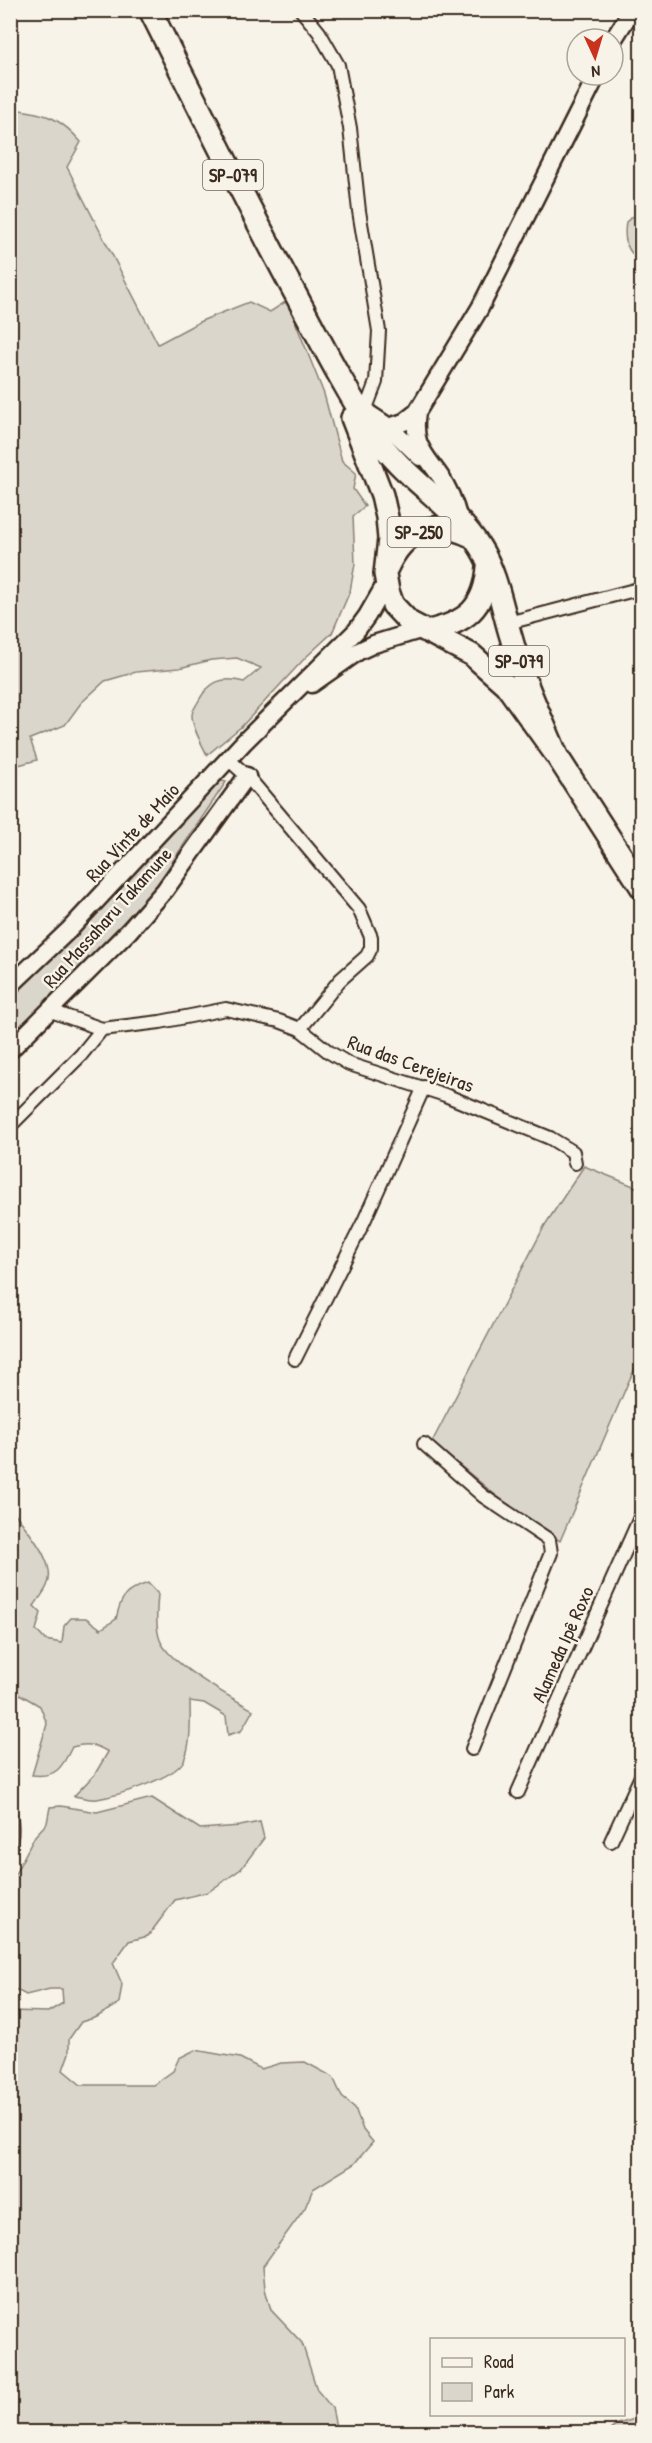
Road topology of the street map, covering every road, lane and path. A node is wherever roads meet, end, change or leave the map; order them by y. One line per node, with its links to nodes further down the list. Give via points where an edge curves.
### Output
1 (150, 10): 6 (highway, SP-079)
2 (301, 10): 7 (street, via 338,64 350,128 379,331 376,382)
3 (632, 10): 4 (street)
4 (621, 27)
5 (591, 87): 8 (street, via 480,308)
6 (318, 337): 7 (highway, SP-079); 13 (highway, SP-079, via 382,495 388,539)
7 (362, 409): 9 (street); 11 (highway, SP-079, via 376,437)
8 (417, 412): 9 (street); 10 (street, via 414,430 418,446)
9 (389, 427): 10 (street)
10 (440, 477): 11 (street)
11 (466, 530): 12 (highway, SP-079); 13 (highway, SP-250, via 424,529 400,546)
12 (488, 564): 15 (highway, SP-079); 16 (highway, SP-250, via 486,589 471,614)
13 (385, 579): 16 (highway, SP-079, via 390,599 401,615); 17 (street, Rua Vinte de Maio / SP-250, via 356,631)
14 (642, 588): 15 (street)
15 (508, 623): 18 (highway, SP-079)
16 (425, 630): 17 (street, Rua Vinte de Maio / SP-250, via 359,651); 18 (highway, SP-079, via 472,654 506,685)
17 (282, 704): 19 (street, Rua Vinte de Maio / SP-250)
18 (557, 756): 21 (highway, SP-079)
19 (228, 759): 20 (street); 22 (street, Rua Vinte de Maio / SP-250, via 70,929)
20 (247, 776): 23 (street, Rua Massaharu Takamune, via 165,890); 25 (street, via 359,909 371,937 367,956 340,980)
21 (642, 888)
22 (10, 986)
23 (51, 1011): 24 (street, Rua das Cerejeiras); 26 (street, Rua Massaharu Takamune)
24 (102, 1029): 25 (street, Rua das Cerejeiras, via 226,1010 259,1015); 28 (street)
25 (300, 1029): 27 (street, Rua das Cerejeiras, via 349,1064)
26 (10, 1050)
27 (424, 1088): 29 (street, Rua das Cerejeiras, via 550,1138 573,1152); 30 (street)
28 (10, 1126)
29 (575, 1163)
30 (295, 1359)
31 (424, 1444): 33 (street, via 483,1496 549,1540 551,1546)
32 (642, 1512): 35 (street, Alameda Ipê Roxo)
33 (472, 1749)
34 (642, 1774): 36 (street)
35 (518, 1792)
36 (611, 1841)

